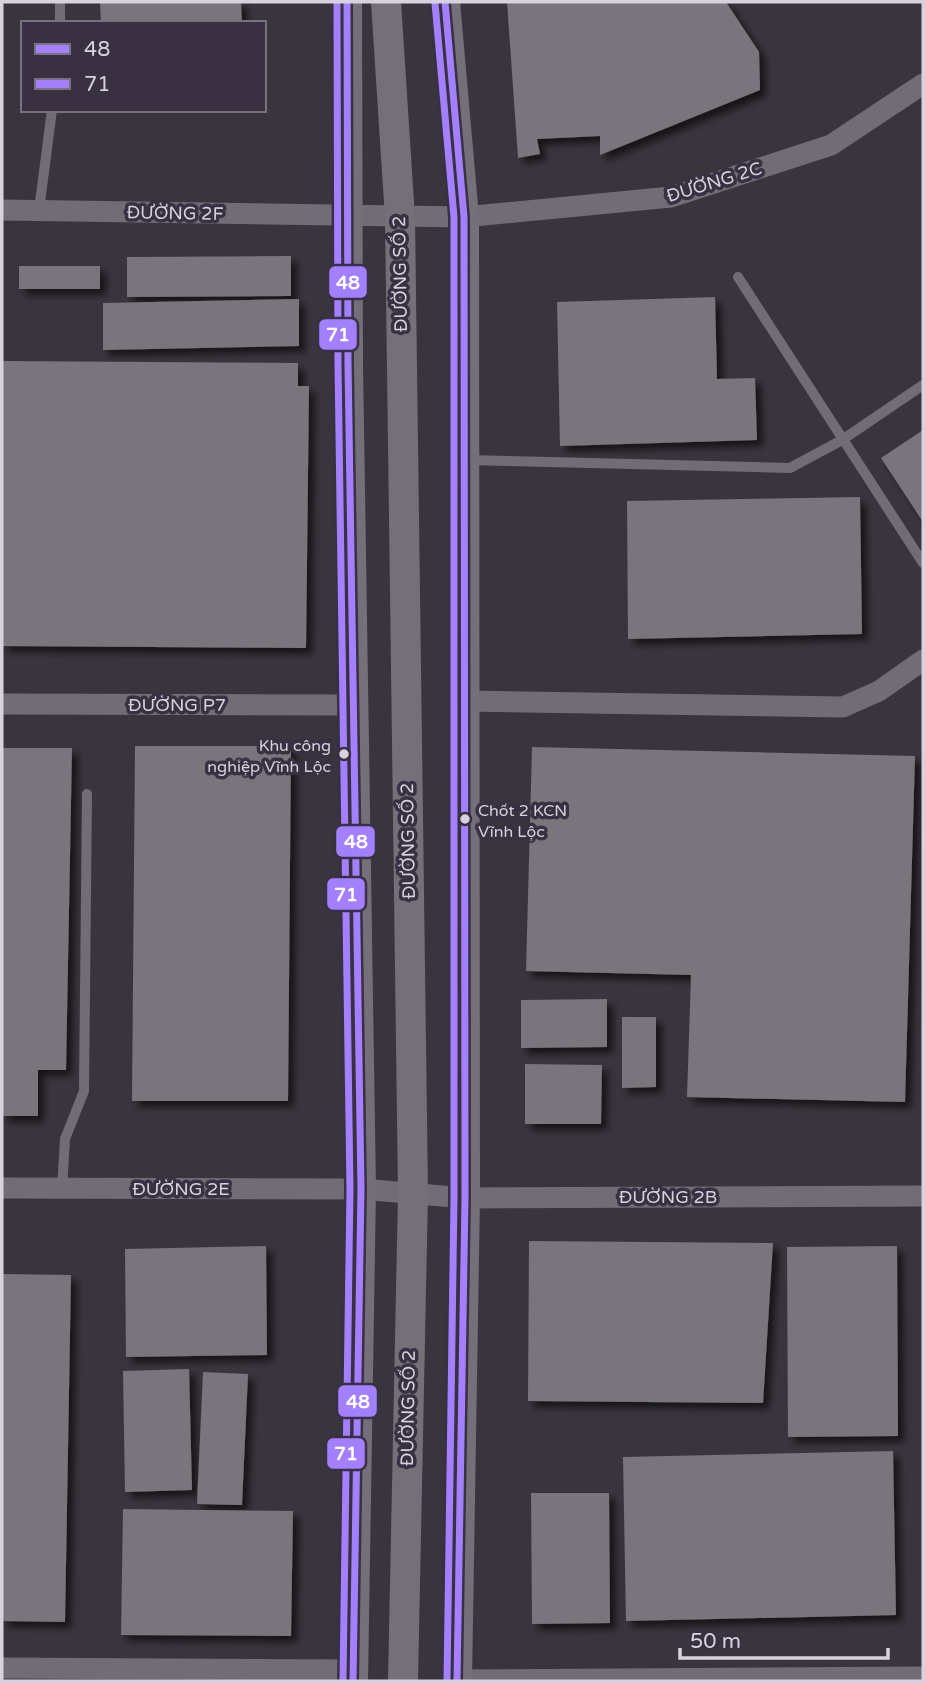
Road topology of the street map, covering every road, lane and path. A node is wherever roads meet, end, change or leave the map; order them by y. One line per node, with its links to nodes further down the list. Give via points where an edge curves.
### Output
1 (60, 2): 5 (lane)
2 (347, 2): 10 (main road)
3 (386, 2): 12 (main road, ĐƯỜNG SỐ 2)
4 (445, 2): 11 (main road)
5 (60, 21)
6 (923, 85): 11 (street, ĐƯỜNG 2C, via 831,145 671,197)
7 (52, 112): 9 (lane)
8 (2, 210): 9 (street, ĐƯỜNG 2F)
9 (39, 211): 10 (street, ĐƯỜNG 2F)
10 (349, 216): 12 (street, ĐƯỜNG 2F); 21 (main road)
11 (464, 217): 12 (street, ĐƯỜNG 2C); 16 (main road)
12 (400, 218): 26 (main road, ĐƯỜNG SỐ 2)
13 (738, 277): 15 (lane)
14 (923, 386): 15 (lane)
15 (842, 440): 16 (lane, via 790,468); 17 (lane)
16 (464, 460): 19 (main road)
17 (923, 563)
18 (923, 660): 19 (street, via 879,691 843,707)
19 (465, 701): 28 (main road)
20 (2, 704): 21 (street, ĐƯỜNG P7)
21 (353, 705): 25 (main road)
22 (87, 794): 24 (lane, via 84,1091 65,1139)
23 (2, 1188): 24 (street, ĐƯỜNG 2E)
24 (62, 1189): 25 (street, ĐƯỜNG 2E)
25 (361, 1189): 26 (street, ĐƯỜNG 2E); 30 (main road)
26 (413, 1193): 28 (street, ĐƯỜNG 2B); 32 (main road, ĐƯỜNG SỐ 2)
27 (923, 1196): 28 (street, ĐƯỜNG 2B)
28 (465, 1198): 33 (main road)
29 (2, 1668): 30 (street)
30 (353, 1675)
31 (923, 1677): 33 (street)
32 (403, 1681)
33 (457, 1681)

